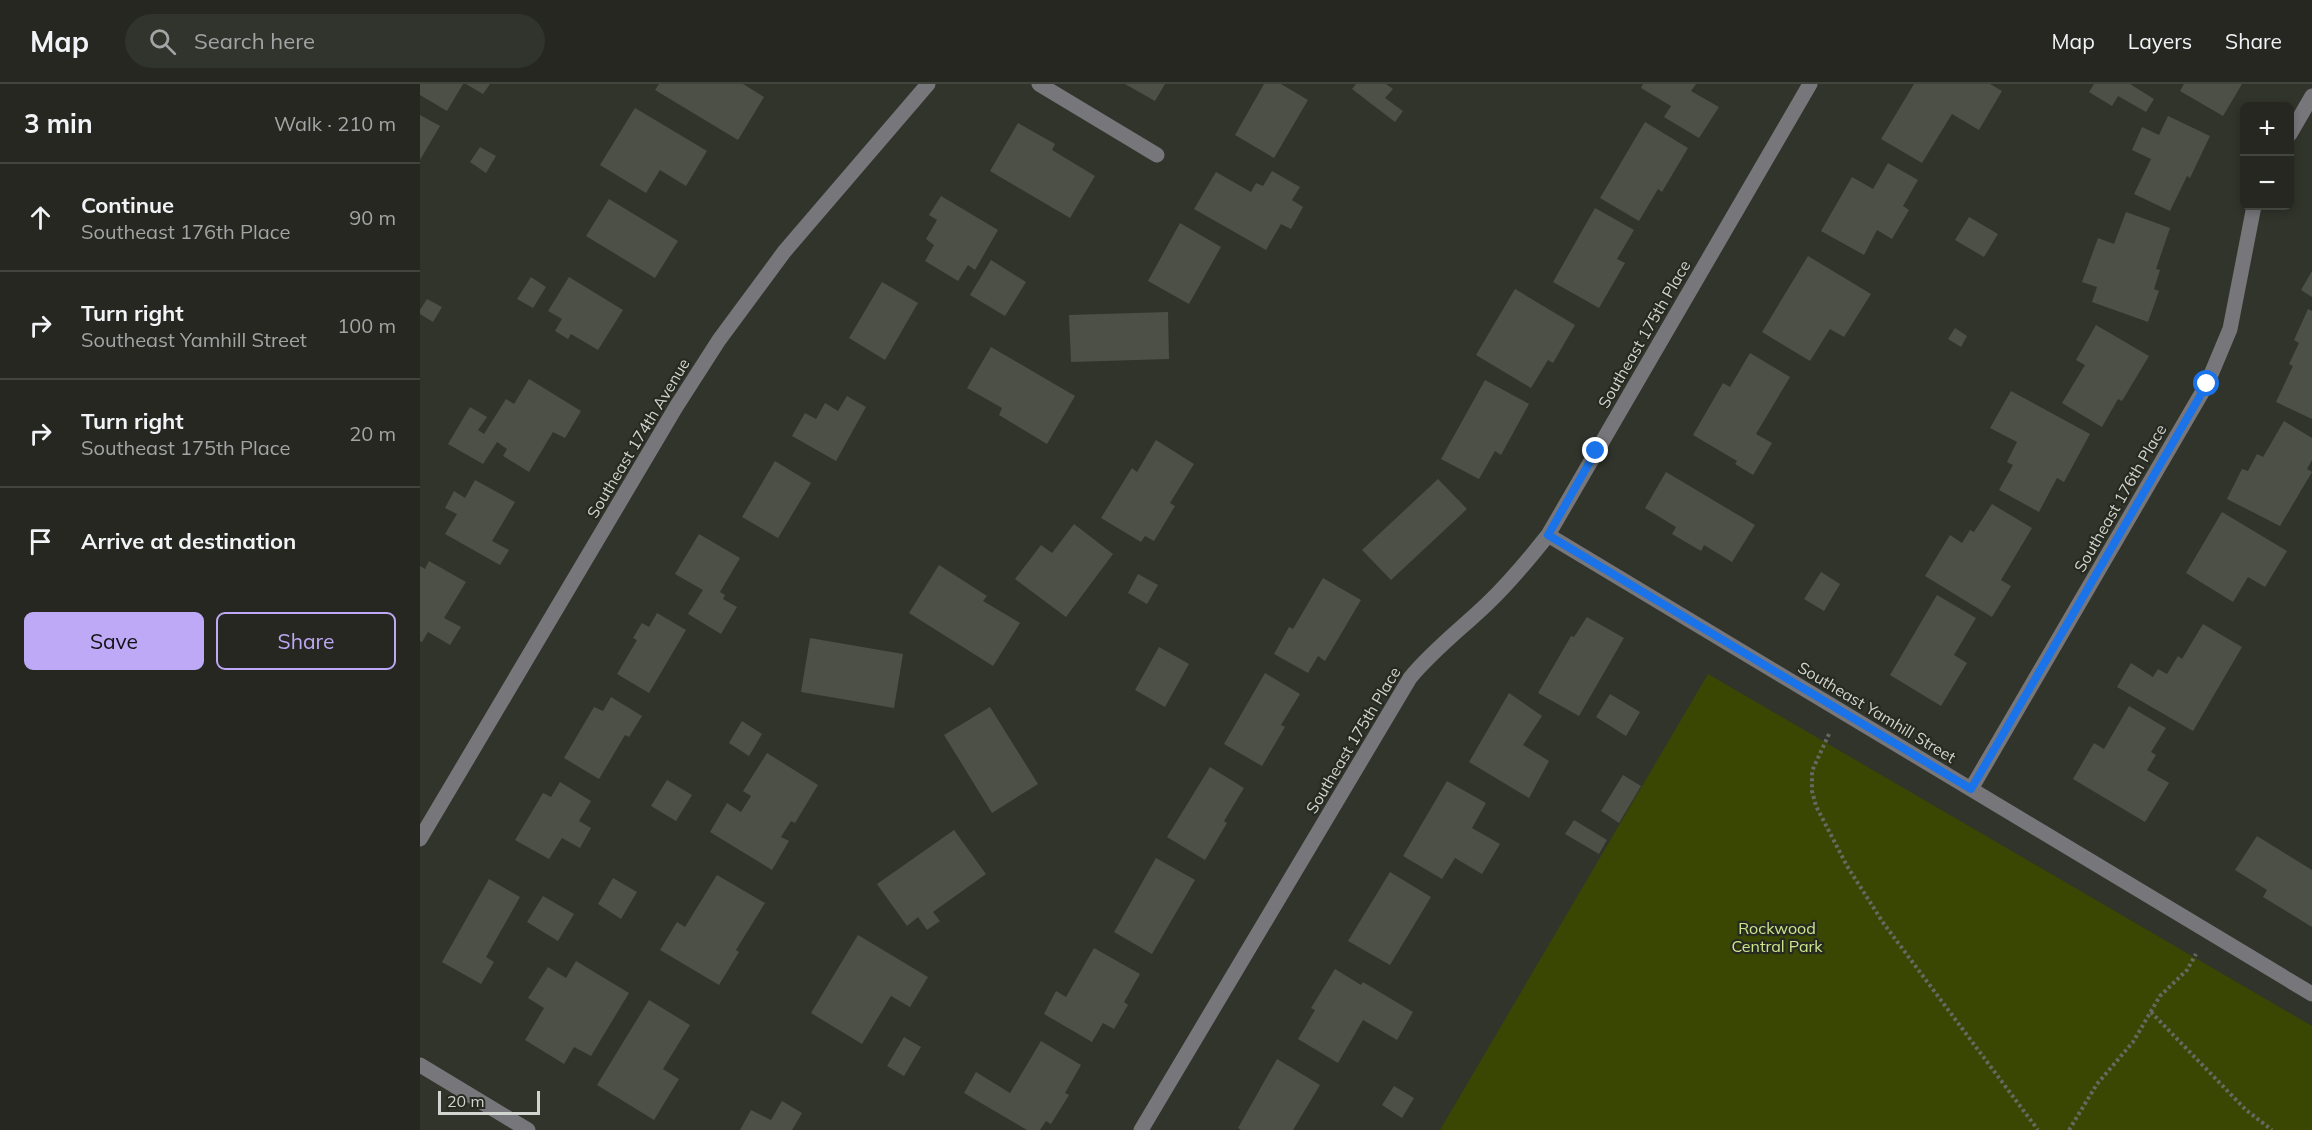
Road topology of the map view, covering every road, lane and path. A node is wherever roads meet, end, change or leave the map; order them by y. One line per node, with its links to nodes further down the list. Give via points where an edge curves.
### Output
1 (928, 84): 11 (street, Southeast 174th Avenue, via 810,220 719,340)
2 (1039, 84): 6 (street)
3 (1810, 84): 8 (street, Southeast 175th Place)
4 (2312, 96): 5 (street)
5 (2294, 126)
6 (1157, 155)
7 (2253, 210): 10 (street, Southeast 176th Place, via 2230,329 2207,384)
8 (1548, 535): 9 (street, Southeast Yamhill Street); 17 (street, Southeast 175th Place, via 1488,603 1410,678)
9 (1841, 712): 10 (street, Southeast Yamhill Street); 18 (path, via 1812,771 1816,806 1847,866 1884,924)
10 (1971, 789): 12 (street, Southeast Yamhill Street)
11 (420, 839)
12 (2209, 932): 13 (street, Southeast Yamhill Street); 14 (path, via 2187,970 2160,996)
13 (2312, 994)
14 (2151, 1012): 19 (path, via 2133,1042 2097,1084); 20 (path, via 2246,1110)
15 (420, 1065): 16 (street)
16 (528, 1130)
17 (1141, 1130)
18 (2038, 1130)
19 (2070, 1130)
20 (2272, 1130)

